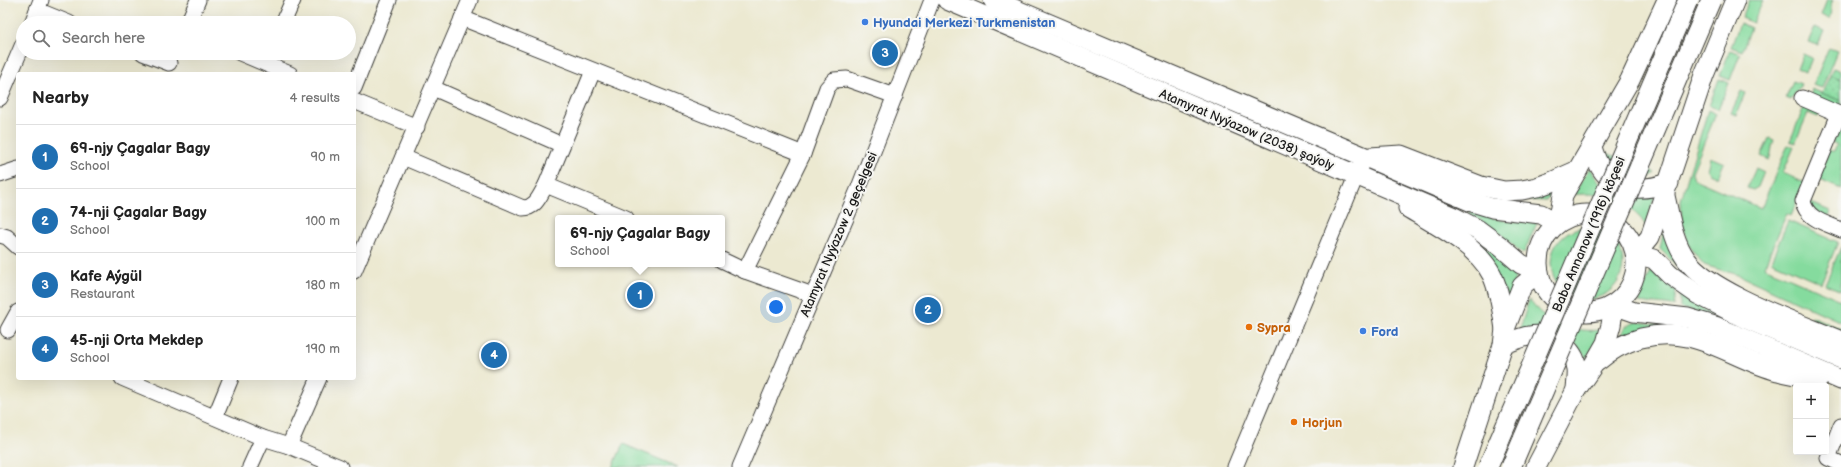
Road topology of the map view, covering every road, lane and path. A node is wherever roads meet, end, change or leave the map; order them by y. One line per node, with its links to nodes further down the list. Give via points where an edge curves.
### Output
1 (198, 0): 14 (street)
2 (293, 0): 15 (street)
3 (388, 0): 22 (street)
4 (470, 0): 16 (street)
5 (932, 0): 24 (street, Atamyrat Nyýazow 2 geçelgesi)
6 (947, 0): 38 (main road, Atamyrat Nyýazow (2038) şaýoly)
7 (992, 0): 34 (main road, Atamyrat Nyýazow (2038) şaýoly)
8 (1667, 0): 31 (main road, via 1630,80)
9 (1688, 0): 75 (main road, Baba Annanow (1916) köçesi, bridge)
10 (1711, 0): 76 (main road, Baba Annanow (1916) köçesi, bridge)
11 (1736, 0): 40 (main road, via 1704,75)
12 (37, 11): 13 (street)
13 (50, 16)
14 (191, 16)
15 (286, 16)
16 (462, 18): 19 (street); 23 (street)
17 (19, 60): 21 (street)
18 (270, 60): 20 (street)
19 (593, 71): 30 (street); 32 (street)
20 (287, 72)
21 (13, 81): 25 (street)
22 (356, 83)
23 (432, 88): 29 (street); 30 (street)
24 (894, 96): 32 (street, via 847,79 834,80 827,88); 51 (street, Atamyrat Nyýazow 2 geçelgesi, via 858,190)
25 (0, 98)
26 (1802, 98): 28 (street)
27 (356, 102): 29 (street)
28 (1840, 115): 43 (street, via 1803,201 1806,210 1812,216)
29 (417, 127): 33 (street)
30 (562, 145): 39 (street)
31 (1592, 146): 36 (main road); 40 (main road, via 1599,166 1616,183 1636,189)
32 (803, 154): 49 (street)
33 (404, 157): 39 (street, via 523,208 529,208 534,204); 48 (street)
34 (1364, 157): 36 (main road, via 1401,155 1480,186 1504,191 1537,186); 38 (street); 42 (main road, Atamyrat Nyýazow (2038) şaýoly, via 1472,202 1492,208 1541,214)
35 (16, 170): 37 (street)
36 (1578, 170): 42 (main road, via 1563,195)
37 (0, 175)
38 (1356, 175): 50 (main road, Atamyrat Nyýazow (2038) şaýoly, via 1477,229 1521,264); 55 (main road, via 1474,251 1491,275 1498,291); 73 (street)
39 (546, 185): 41 (street)
40 (1667, 189): 46 (main road, via 1650,237); 56 (main road, via 1678,244 1695,270 1724,290)
41 (619, 215)
42 (1558, 223): 46 (main road, via 1581,214 1606,217 1626,232); 50 (main road, via 1543,241 1538,256)
43 (1841, 230)
44 (0, 235): 45 (street, via 7,237)
45 (16, 245)
46 (1636, 254): 52 (main road, via 1637,269 1633,283); 57 (main road, via 1654,259 1670,275 1697,294 1744,318)
47 (725, 261): 49 (street)
48 (356, 266)
49 (745, 271): 51 (street)
50 (1539, 272): 52 (main road, via 1546,290 1568,308 1591,312); 55 (main road, via 1522,286)
51 (813, 295): 72 (street, Atamyrat Nyýazow 2 geçelgesi)
52 (1614, 305): 58 (main road, via 1609,335); 62 (main road, via 1634,312 1688,318 1715,326)
53 (16, 316): 54 (street)
54 (9, 330)
55 (1504, 337): 64 (main road, via 1540,335 1553,339 1569,349 1578,369); 74 (main road)
56 (1841, 341)
57 (1841, 359)
58 (1594, 364): 63 (main road, via 1624,343 1646,337 1676,335 1703,340 1777,371); 64 (main road)
59 (127, 380): 65 (street)
60 (230, 380): 65 (street)
61 (318, 380): 68 (street)
62 (1841, 380)
63 (1841, 384)
64 (1576, 390): 77 (main road)
65 (215, 417): 67 (street)
66 (1841, 426): 69 (street)
67 (263, 438): 68 (street); 70 (street)
68 (289, 446): 71 (street)
69 (1831, 463)
70 (250, 467)
71 (340, 467)
72 (740, 467)
73 (1235, 467)
74 (1462, 467)
75 (1488, 467)
76 (1511, 467)
77 (1536, 467)

